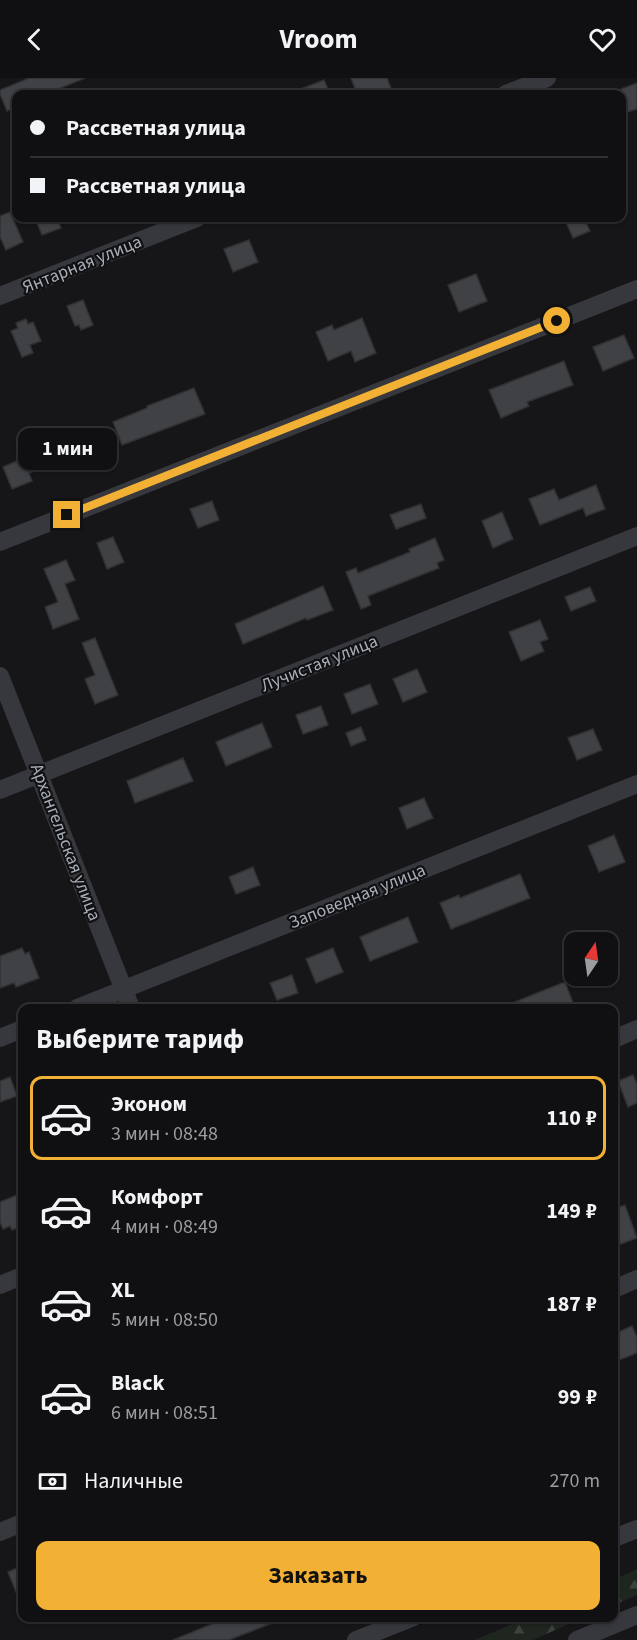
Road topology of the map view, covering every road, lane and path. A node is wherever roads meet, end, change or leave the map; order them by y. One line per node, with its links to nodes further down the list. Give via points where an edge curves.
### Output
1 (547, 78): 2 (street)
2 (516, 90)
3 (187, 222): 5 (street, Янтарная улица)
4 (637, 289): 7 (street)
5 (0, 296)
6 (637, 536): 9 (street, Лучистая улица)
7 (0, 542)
8 (0, 676): 9 (street, Архангельская улица)
9 (40, 774): 11 (street, Лучистая улица); 12 (street, Архангельская улица)
10 (637, 784): 12 (street, Заповедная улица)
11 (0, 790)
12 (124, 989): 13 (street, Заповедная улица); 14 (street, Архангельская улица)
13 (86, 1004)
14 (130, 1004)
15 (637, 1029): 17 (street)
16 (18, 1031): 18 (street)
17 (618, 1037)
18 (0, 1038)
19 (18, 1278): 21 (street)
20 (637, 1279): 22 (street)
21 (0, 1285)
22 (618, 1286)
23 (18, 1525): 25 (street)
24 (637, 1529): 26 (street)
25 (0, 1532)
26 (618, 1536)
27 (637, 1614): 31 (street)
28 (399, 1622): 29 (street)
29 (378, 1629): 30 (street)
30 (356, 1640)
31 (577, 1640)

